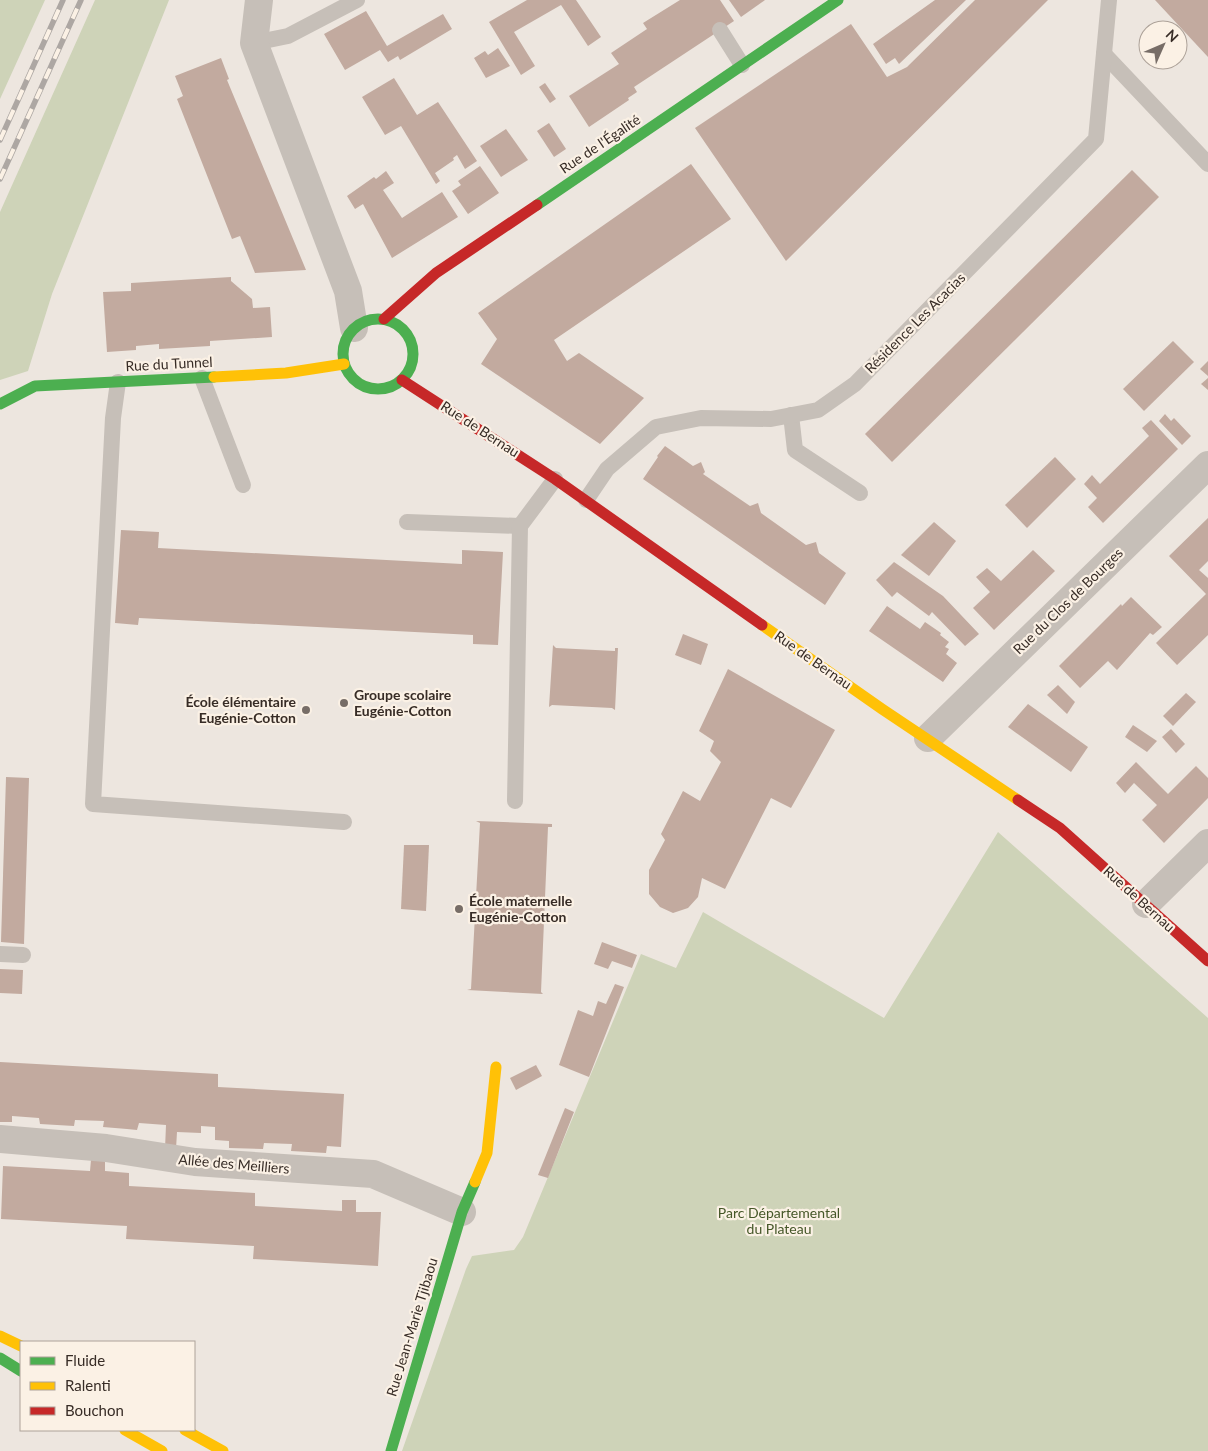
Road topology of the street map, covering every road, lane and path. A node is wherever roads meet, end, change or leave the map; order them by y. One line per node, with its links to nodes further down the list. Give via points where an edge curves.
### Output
1 (259, 0): 6 (street)
2 (357, 0): 6 (lane, via 288,36)
3 (838, 0): 8 (street, Rue de l'Égalité)
4 (1109, 0): 7 (lane, Résidence Les Acacias)
5 (720, 30): 8 (lane)
6 (254, 43): 11 (street, via 348,291)
7 (1104, 54): 9 (lane); 17 (lane, Résidence Les Acacias, via 1096,139 855,384 818,410)
8 (742, 65): 10 (street, Rue de l'Égalité, via 436,273)
9 (1208, 164)
10 (384, 319): 11 (street, via 373,319); 14 (street, via 403,330 411,344 412,360)
11 (354, 328): 12 (street, via 344,344)
12 (344, 364): 13 (street, Rue du Tunnel, via 286,373); 14 (street, via 349,374 368,388 380,389)
13 (202, 378): 15 (street, Rue du Tunnel); 20 (lane)
14 (402, 380): 19 (street, Rue de Bernau)
15 (118, 382): 16 (street, Rue du Tunnel, via 35,386); 27 (lane, via 113,418 93,804)
16 (0, 404)
17 (791, 415): 21 (lane, via 795,450); 22 (lane, Résidence Les Acacias, via 771,419 701,418 656,427 607,469)
18 (1208, 464): 25 (street, Rue du Clos de Bourges)
19 (555, 479): 22 (street, Rue de Bernau); 24 (lane)
20 (243, 486)
21 (860, 493)
22 (586, 500): 25 (street, Rue de Bernau)
23 (407, 522): 24 (lane)
24 (520, 526): 26 (lane)
25 (928, 738): 29 (street, Rue de Bernau, via 1060,828)
26 (515, 801)
27 (344, 822)
28 (1208, 843): 29 (street)
29 (1146, 904): 32 (street, Rue de Bernau)
30 (0, 954): 31 (lane)
31 (23, 955)
32 (1208, 961)
33 (496, 1067): 35 (street, Rue Jean-Marie Tjibaou, via 487,1153)
34 (0, 1140): 35 (street, Allée des Meilliers, via 106,1148 194,1162 373,1174)
35 (462, 1212): 44 (street, Rue Jean-Marie Tjibaou)
36 (0, 1336): 37 (street)
37 (20, 1346)
38 (0, 1358): 39 (street)
39 (20, 1369)
40 (127, 1431): 42 (street)
41 (187, 1431): 43 (street)
42 (162, 1451)
43 (223, 1451)
44 (390, 1451)

